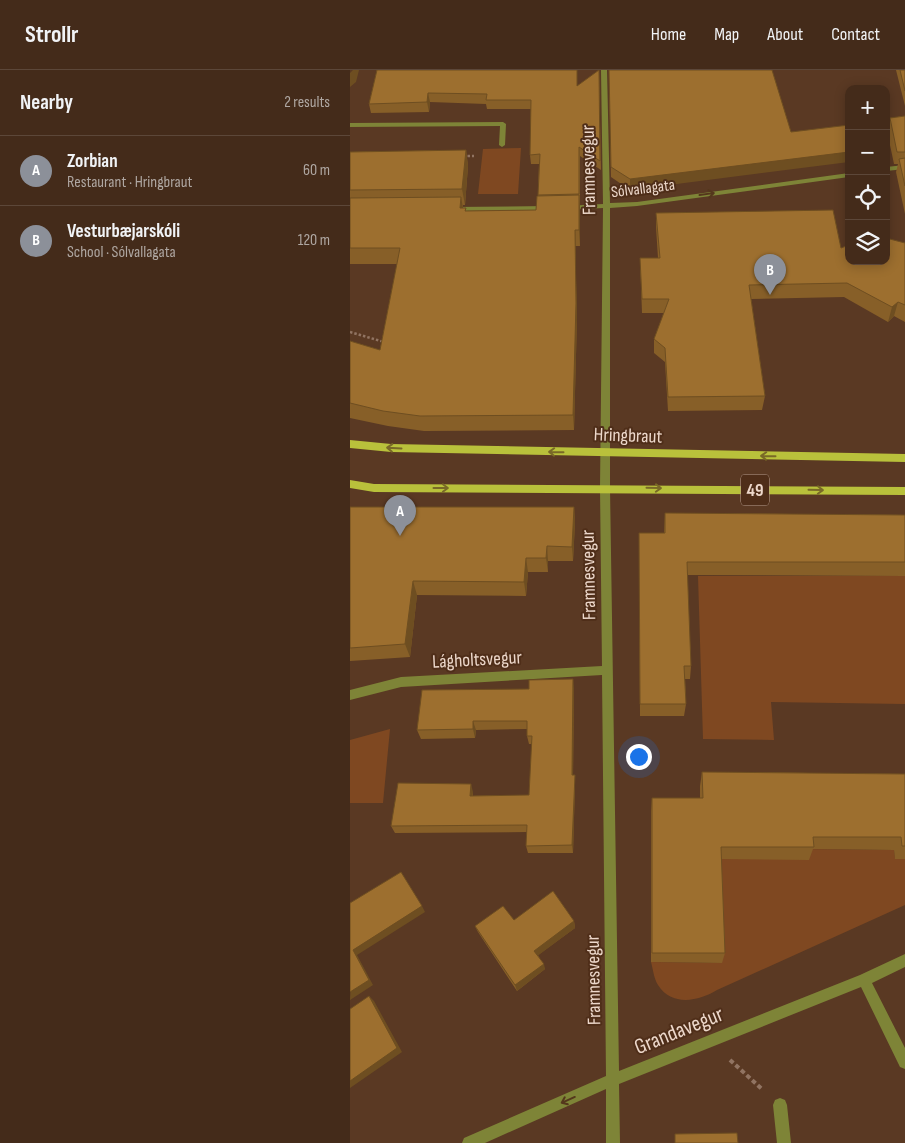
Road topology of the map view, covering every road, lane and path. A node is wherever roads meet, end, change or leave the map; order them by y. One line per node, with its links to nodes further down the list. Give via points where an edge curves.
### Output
1 (604, 70): 9 (street, Framnesvegur)
2 (350, 125): 3 (street, via 503,124)
3 (502, 144)
4 (455, 156): 5 (path)
5 (474, 156)
6 (905, 167): 7 (street)
7 (890, 169)
8 (845, 176): 9 (street, Sólvallagata, one-way to 8)
9 (607, 207): 10 (street, Sólvallagata); 14 (street, Framnesvegur)
10 (439, 209)
11 (350, 332): 12 (path)
12 (386, 343)
13 (350, 444): 14 (main road, Hringbraut / 49, one-way to 13, via 390,448)
14 (605, 453): 15 (main road, Hringbraut / 49, one-way to 14); 17 (street, Framnesvegur)
15 (905, 458)
16 (350, 484): 17 (main road, 49, one-way to 17, via 374,488)
17 (605, 488): 18 (main road, 49, one-way to 18); 19 (street, Framnesvegur)
18 (905, 491)
19 (608, 670): 20 (street, Lágholtsvegur, via 401,682); 25 (street, Framnesvegur)
20 (350, 694)
21 (905, 960): 22 (street, Grandavegur)
22 (864, 980): 23 (street, Grandavegur); 24 (street)
23 (710, 1042): 25 (street, Grandavegur); 26 (path)
24 (905, 1062)
25 (612, 1080): 27 (street, Grandavegur, one-way to 27); 28 (street, Framnesvegur)
26 (780, 1105): 29 (street)
27 (469, 1143)
28 (613, 1143)
29 (784, 1143)

